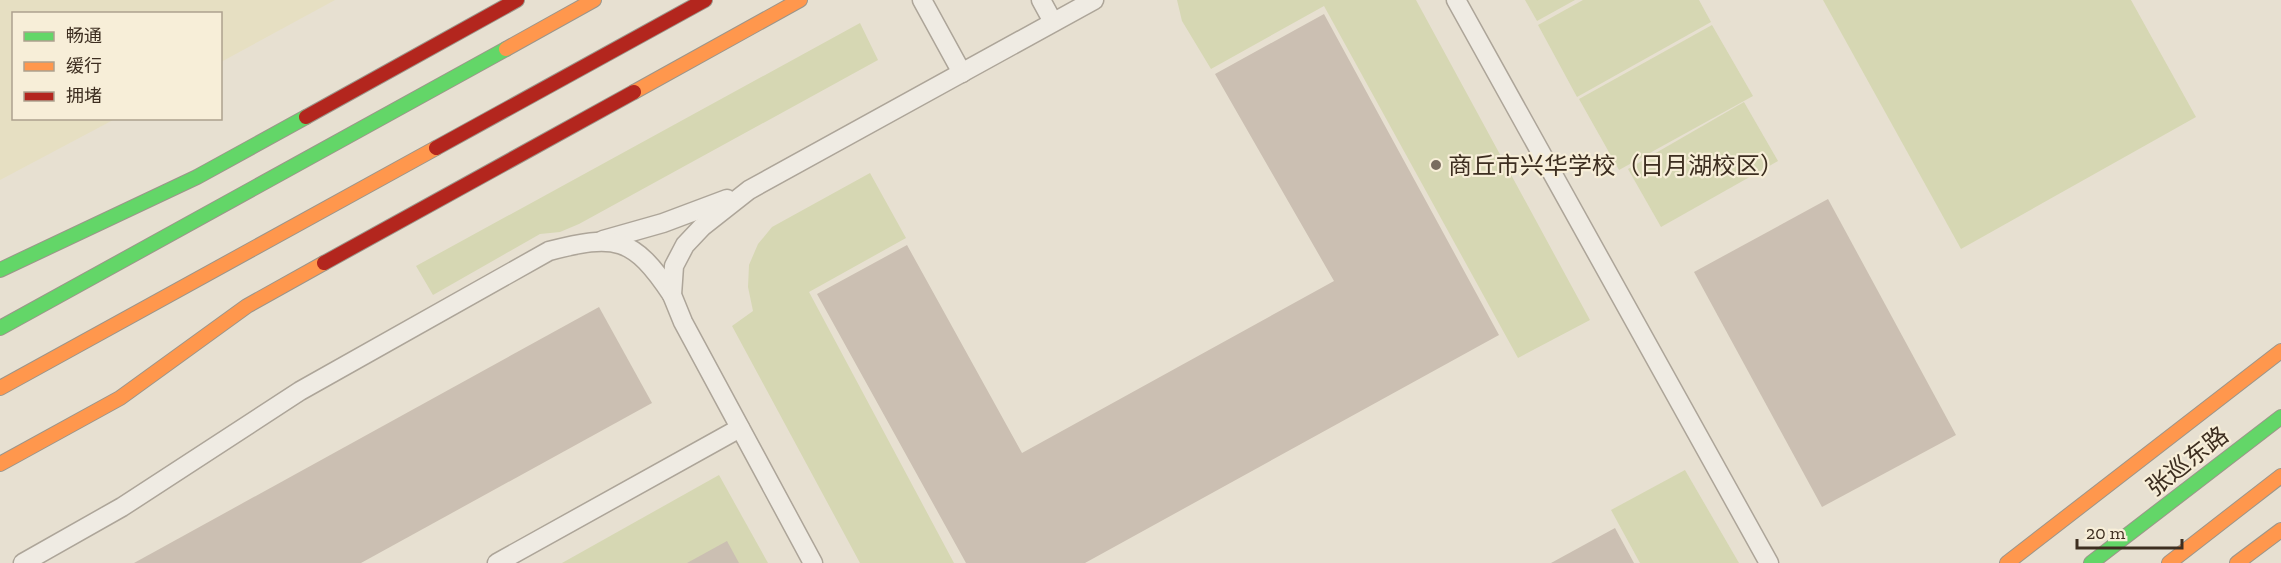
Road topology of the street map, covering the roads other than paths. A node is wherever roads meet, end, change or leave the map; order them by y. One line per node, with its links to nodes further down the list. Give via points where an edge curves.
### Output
1 (517, 0): 13 (main road, via 197,177)
2 (594, 0): 15 (main road)
3 (705, 0): 17 (main road)
4 (800, 0): 20 (main road, via 248,306 120,398)
5 (922, 0): 10 (lane)
6 (1041, 0): 9 (lane)
7 (1094, 0): 9 (lane)
8 (1456, 0): 26 (lane)
9 (1053, 22): 10 (lane)
10 (962, 73): 11 (lane)
11 (749, 190): 12 (lane, via 685,216); 14 (lane, via 702,226 685,245 674,266)
12 (597, 242): 14 (lane, via 610,241 630,248 653,269); 23 (lane, via 549,251 300,391 122,507)
13 (0, 270)
14 (672, 295): 19 (lane)
15 (0, 328)
16 (2281, 351): 27 (main road)
17 (0, 388)
18 (2281, 417): 28 (main road, 张巡东路)
19 (740, 428): 24 (lane); 25 (lane)
20 (0, 464)
21 (2281, 476): 29 (main road)
22 (2281, 530): 30 (main road)
23 (23, 563)
24 (497, 563)
25 (813, 563)
26 (1769, 563)
27 (2007, 563)
28 (2091, 563)
29 (2169, 563)
30 (2237, 563)

